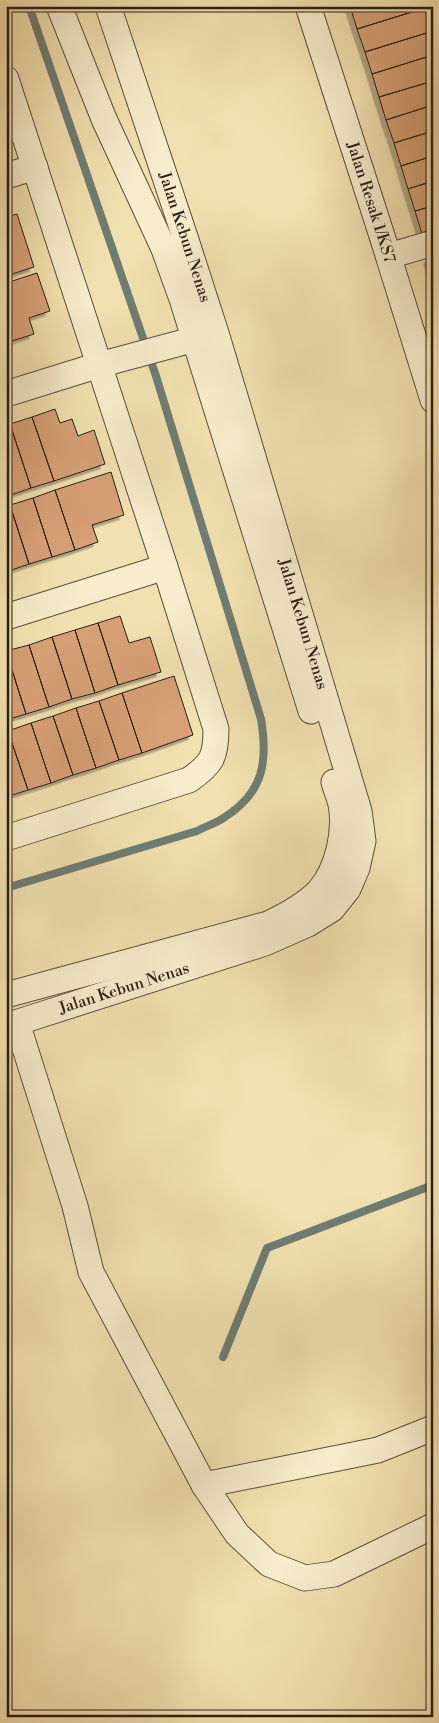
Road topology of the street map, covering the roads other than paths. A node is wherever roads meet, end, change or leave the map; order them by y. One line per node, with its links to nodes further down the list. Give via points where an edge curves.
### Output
1 (59, 6): 5 (street, Jalan Kebun Nenas)
2 (66, 6): 5 (street)
3 (108, 6): 12 (street, Jalan Kebun Nenas, via 186,240)
4 (308, 6): 10 (street, Jalan Resak 1/KS7)
5 (69, 33): 11 (street, Jalan Kebun Nenas, via 104,119 164,249)
6 (6, 79): 7 (street)
7 (35, 167): 8 (street); 14 (street)
8 (6, 176)
9 (433, 243): 10 (street)
10 (388, 256): 17 (street, Jalan Resak 1/KS7)
11 (182, 299): 12 (street, Jalan Kebun Nenas); 13 (street, via 178,315 168,332)
12 (205, 336): 13 (street); 15 (street, Jalan Kebun Nenas); 23 (street, Jalan Kebun Nenas, via 359,811 363,842 357,868 348,889 332,909 308,924 266,943)
13 (145, 352): 14 (street); 15 (street, via 175,354)
14 (99, 365): 16 (street); 18 (street)
15 (207, 382): 21 (street, Jalan Kebun Nenas, via 341,804 342,828 338,851 331,874 318,891 289,914 268,924)
16 (6, 394)
17 (433, 400)
18 (165, 567): 19 (street); 20 (street, via 216,729 212,759 189,780)
19 (6, 617)
20 (6, 838)
21 (37, 987): 22 (street, Jalan Kebun Nenas); 23 (street)
22 (6, 996)
23 (46, 1013): 24 (street, Jalan Kebun Nenas)
24 (12, 1024): 26 (street, via 75,1206 91,1272)
25 (433, 1428): 26 (street, via 378,1450)
26 (204, 1486): 27 (street, via 237,1534 269,1564 305,1578 334,1574)
27 (433, 1526)

